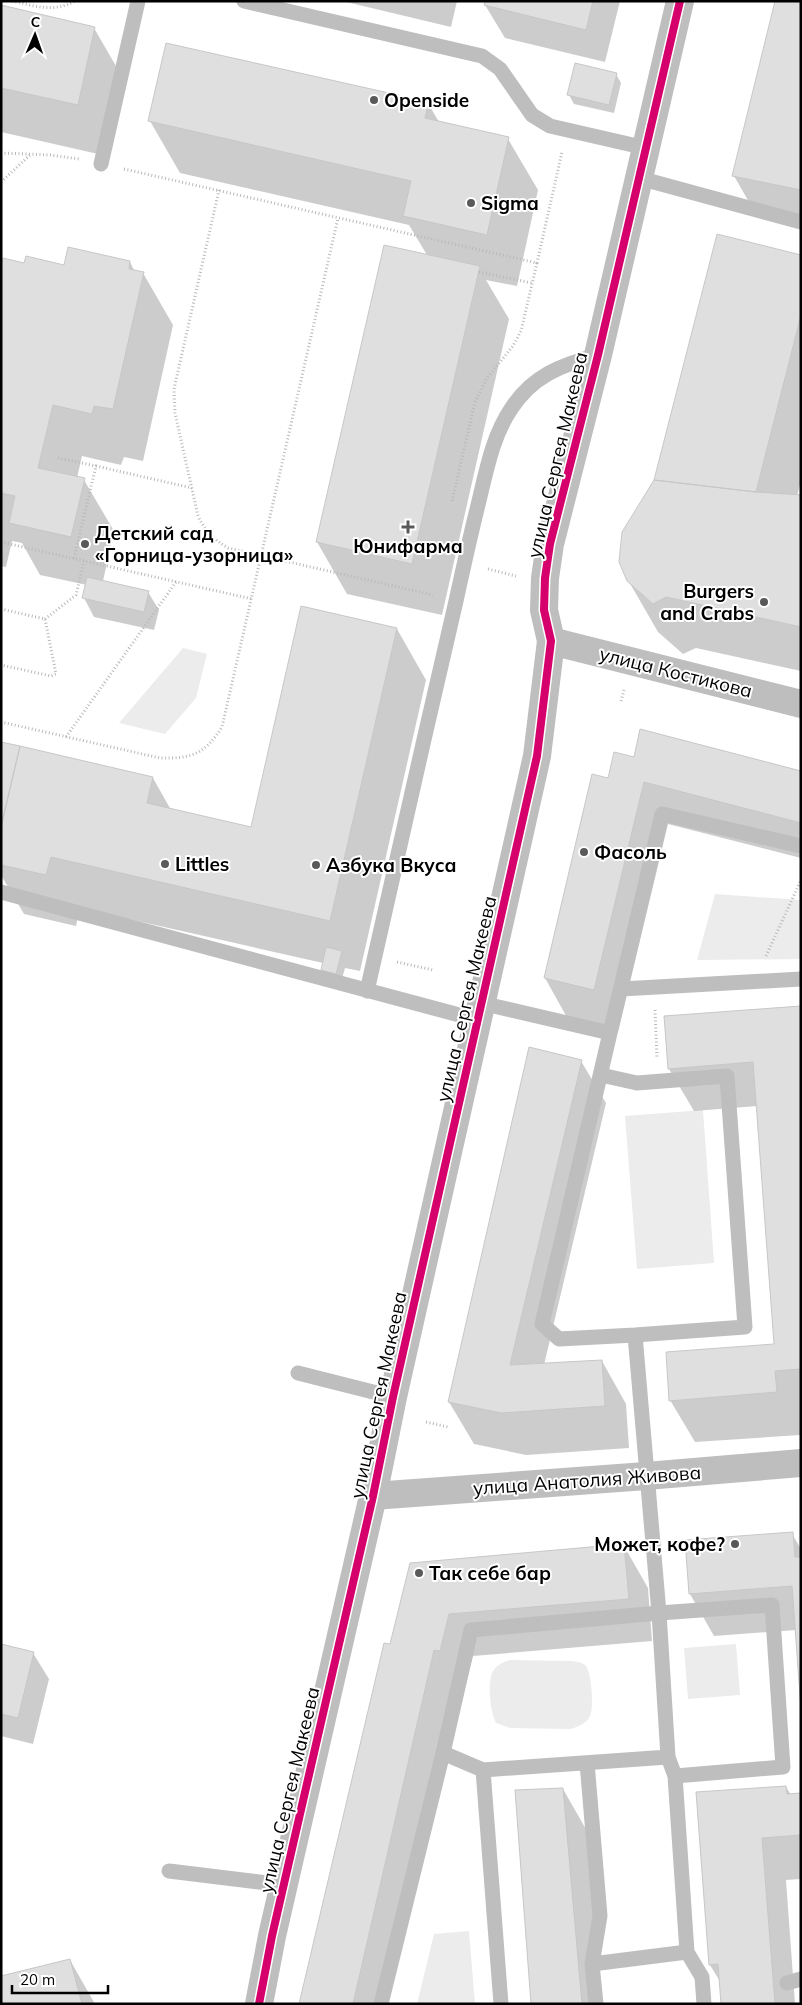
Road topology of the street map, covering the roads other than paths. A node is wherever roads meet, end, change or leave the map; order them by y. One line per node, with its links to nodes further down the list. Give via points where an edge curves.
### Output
1 (138, 1): 5 (lane)
2 (244, 1): 4 (lane, via 482,56 500,69 532,115 550,126)
3 (680, 1): 4 (street, улица Сергея Макеева)
4 (646, 148): 6 (street, улица Сергея Макеева)
5 (101, 164)
6 (639, 178): 7 (lane); 8 (street, улица Сергея Макеева)
7 (801, 222)
8 (598, 355): 9 (street, улица Сергея Макеева, via 550,544 544,610); 15 (lane, via 567,363 538,378 510,410 499,432 488,464)
9 (552, 641): 10 (street, улица Костикова); 16 (street, улица Сергея Макеева, via 537,756)
10 (801, 704)
11 (801, 846): 14 (lane, via 662,814)
12 (1, 892): 15 (lane)
13 (801, 979): 14 (lane)
14 (621, 989): 17 (lane)
15 (367, 990): 16 (lane)
16 (480, 1012): 17 (lane); 21 (street, улица Сергея Макеева)
17 (610, 1034): 18 (lane)
18 (601, 1075): 19 (lane, via 542,1324 559,1339); 19 (lane, via 637,1083 726,1076 745,1327)
19 (635, 1335): 23 (lane)
20 (298, 1373): 21 (lane)
21 (393, 1397): 24 (street, улица Сергея Макеева)
22 (801, 1463): 23 (street, улица Анатолия Живова)
23 (646, 1476): 24 (street, улица Анатолия Живова); 25 (lane)
24 (373, 1496): 32 (street, улица Сергея Макеева)
25 (659, 1613): 26 (lane, via 471,1630); 27 (lane); 30 (lane, via 772,1605 784,1767)
26 (443, 1753): 29 (lane); 36 (lane)
27 (668, 1757): 28 (lane); 30 (lane)
28 (587, 1763): 29 (lane); 34 (lane, via 600,1916)
29 (483, 1770): 37 (lane)
30 (675, 1776): 33 (lane)
31 (169, 1871): 32 (lane)
32 (284, 1885): 35 (street, улица Сергея Макеева)
33 (687, 1952): 34 (lane); 39 (lane, via 702,1977)
34 (592, 1964): 38 (lane)
35 (259, 2004)
36 (381, 2004)
37 (501, 2004)
38 (596, 2004)
39 (704, 2004)

